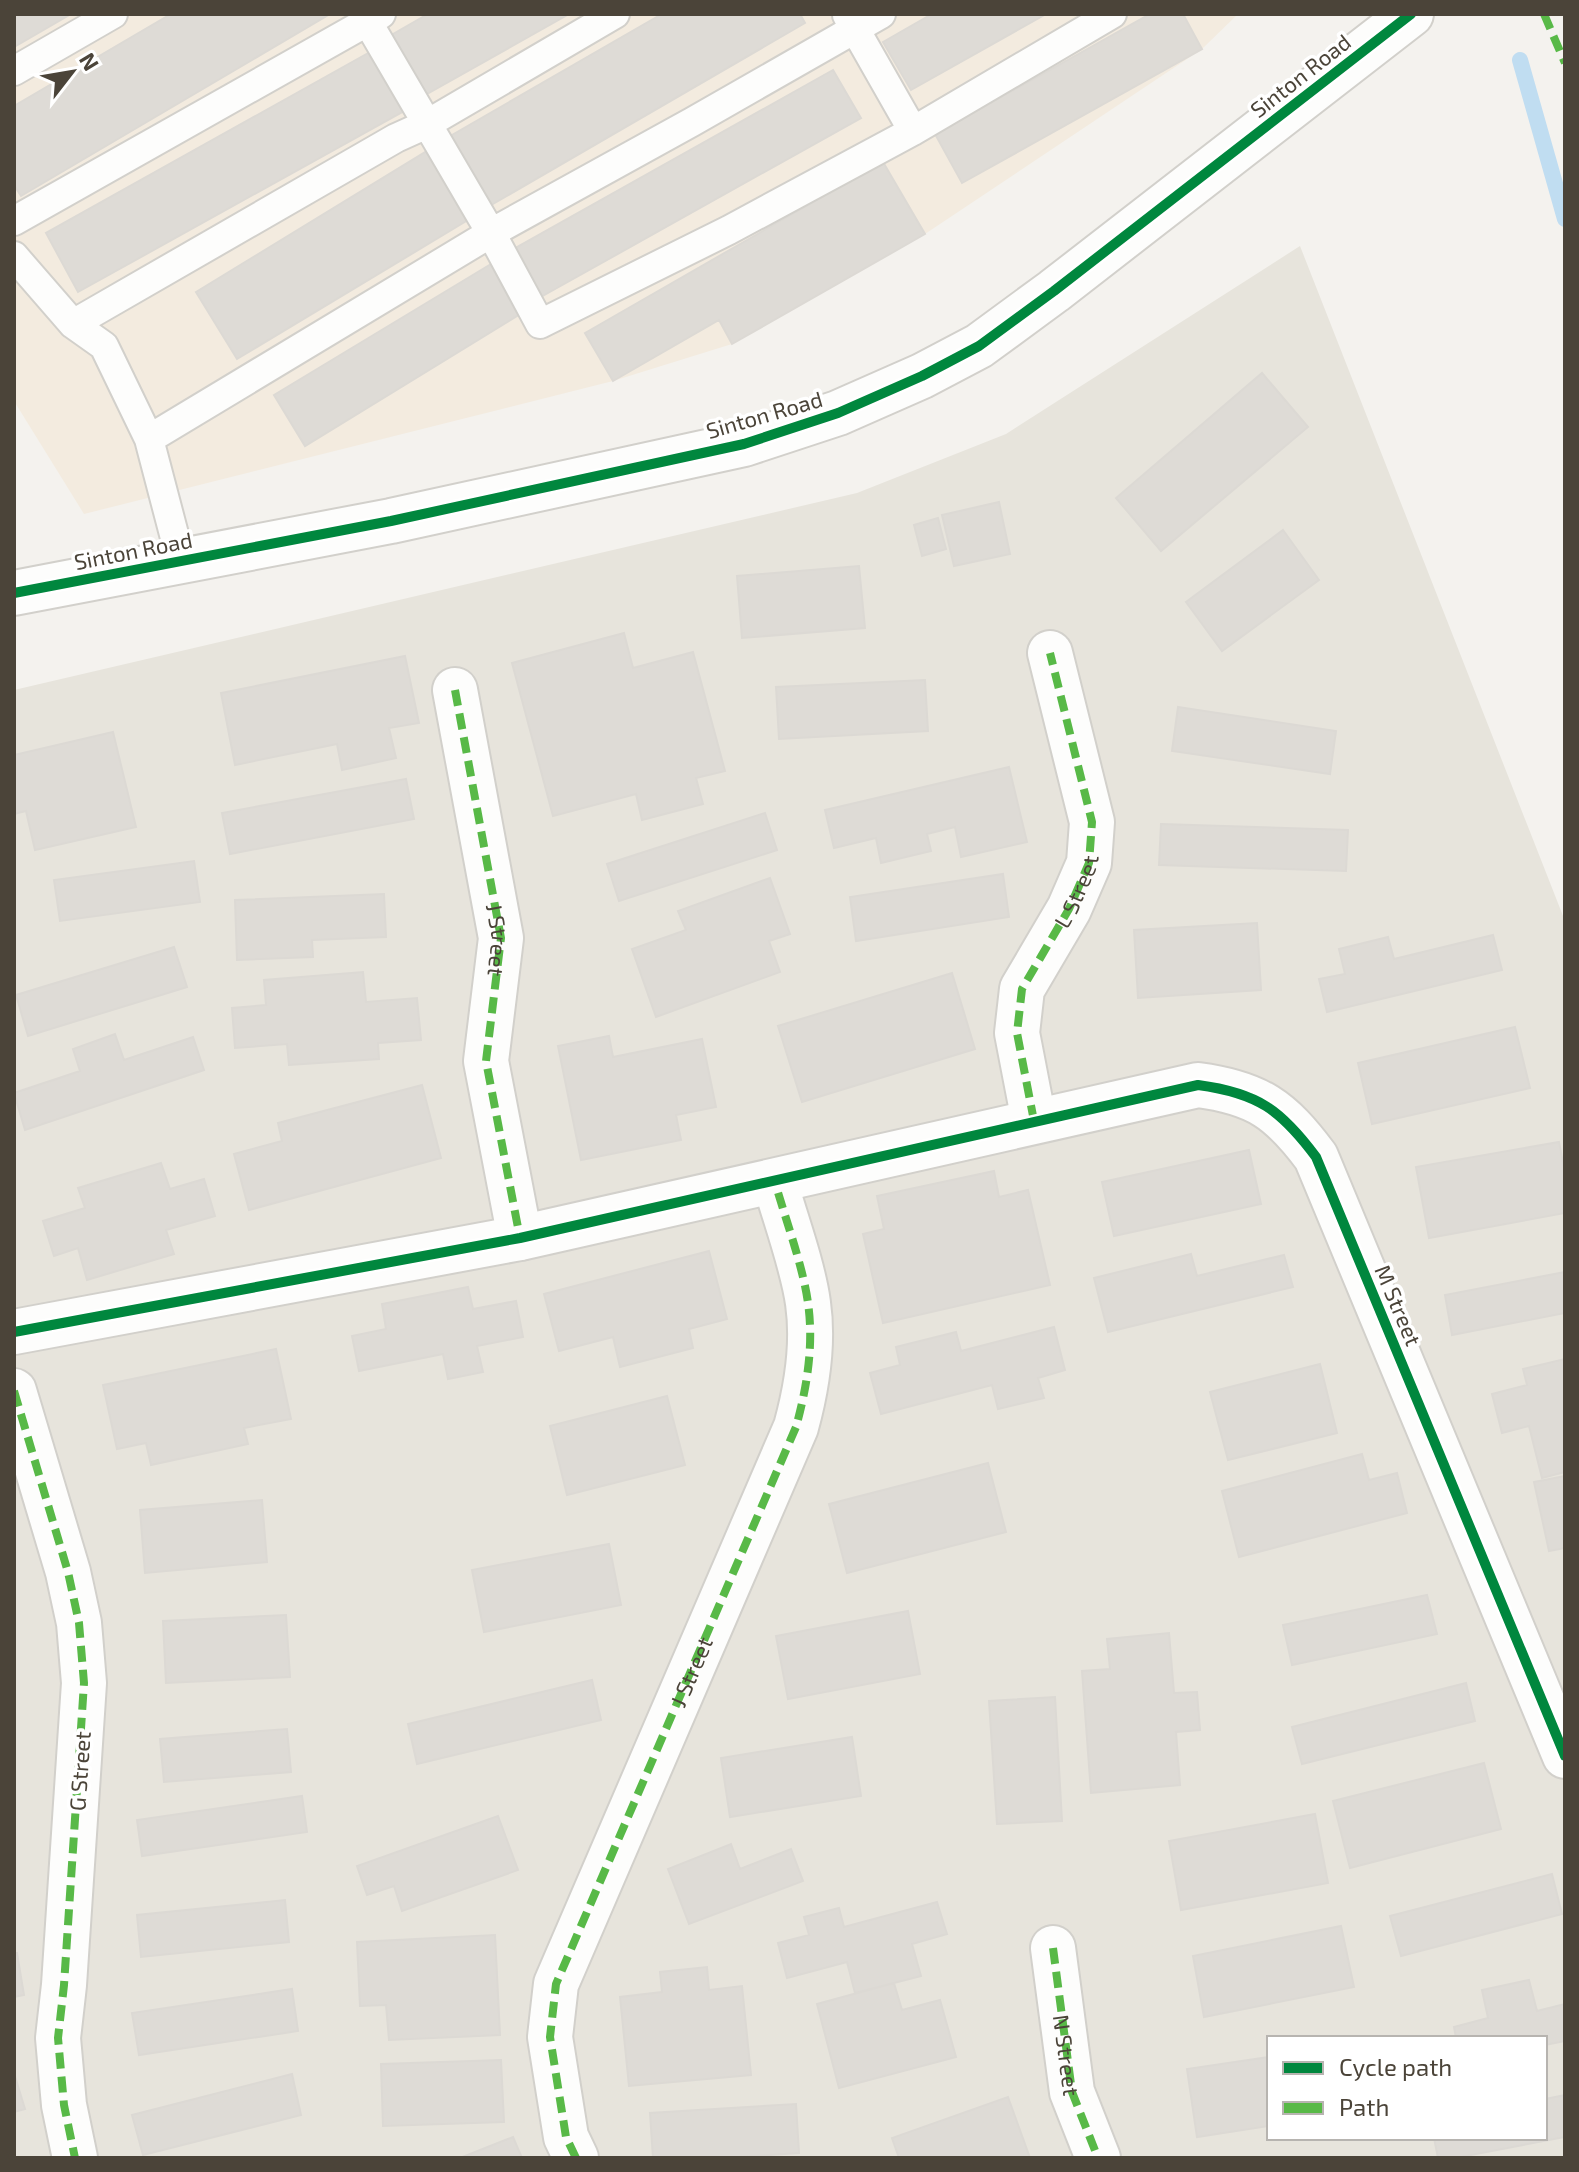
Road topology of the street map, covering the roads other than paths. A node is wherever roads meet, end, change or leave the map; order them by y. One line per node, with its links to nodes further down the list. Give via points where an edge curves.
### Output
1 (113, 14): 8 (lane)
2 (615, 14): 9 (lane)
3 (881, 14): 7 (lane)
4 (1112, 14): 10 (lane)
5 (1411, 14): 16 (street, Sinton Road, via 979,346 866,401 744,444)
6 (371, 17): 9 (lane); 11 (lane)
7 (851, 21): 10 (lane); 12 (lane, via 692,122)
8 (14, 71)
9 (427, 124): 12 (lane); 14 (lane)
10 (913, 131): 12 (lane, via 540,324)
11 (14, 221)
12 (491, 233): 15 (lane)
13 (14, 256): 14 (lane)
14 (73, 324): 15 (lane, via 104,346)
15 (149, 439): 16 (lane)
16 (181, 561): 17 (street, Sinton Road)
17 (14, 593)
18 (1050, 653): 20 (street, L Street, via 1092,822 1089,863 1022,989 1017,1033)
19 (455, 690): 22 (street, J Street, via 501,938 486,1061)
20 (1034, 1121): 21 (street, M Street); 25 (street, M Street, via 1198,1085 1231,1089 1291,1123 1316,1157)
21 (775, 1182): 22 (street, M Street); 28 (street, J Street, via 808,1302 807,1386 796,1427 556,1984 550,2037 566,2137)
22 (520, 1238): 23 (street, M Street)
23 (14, 1332)
24 (14, 1391): 27 (street, G Street, via 68,1572 84,1683 58,2038)
25 (1565, 1756)
26 (1053, 1948): 29 (street, N Street, via 1072,2092)
27 (75, 2158)
28 (576, 2158)
29 (1098, 2158)

